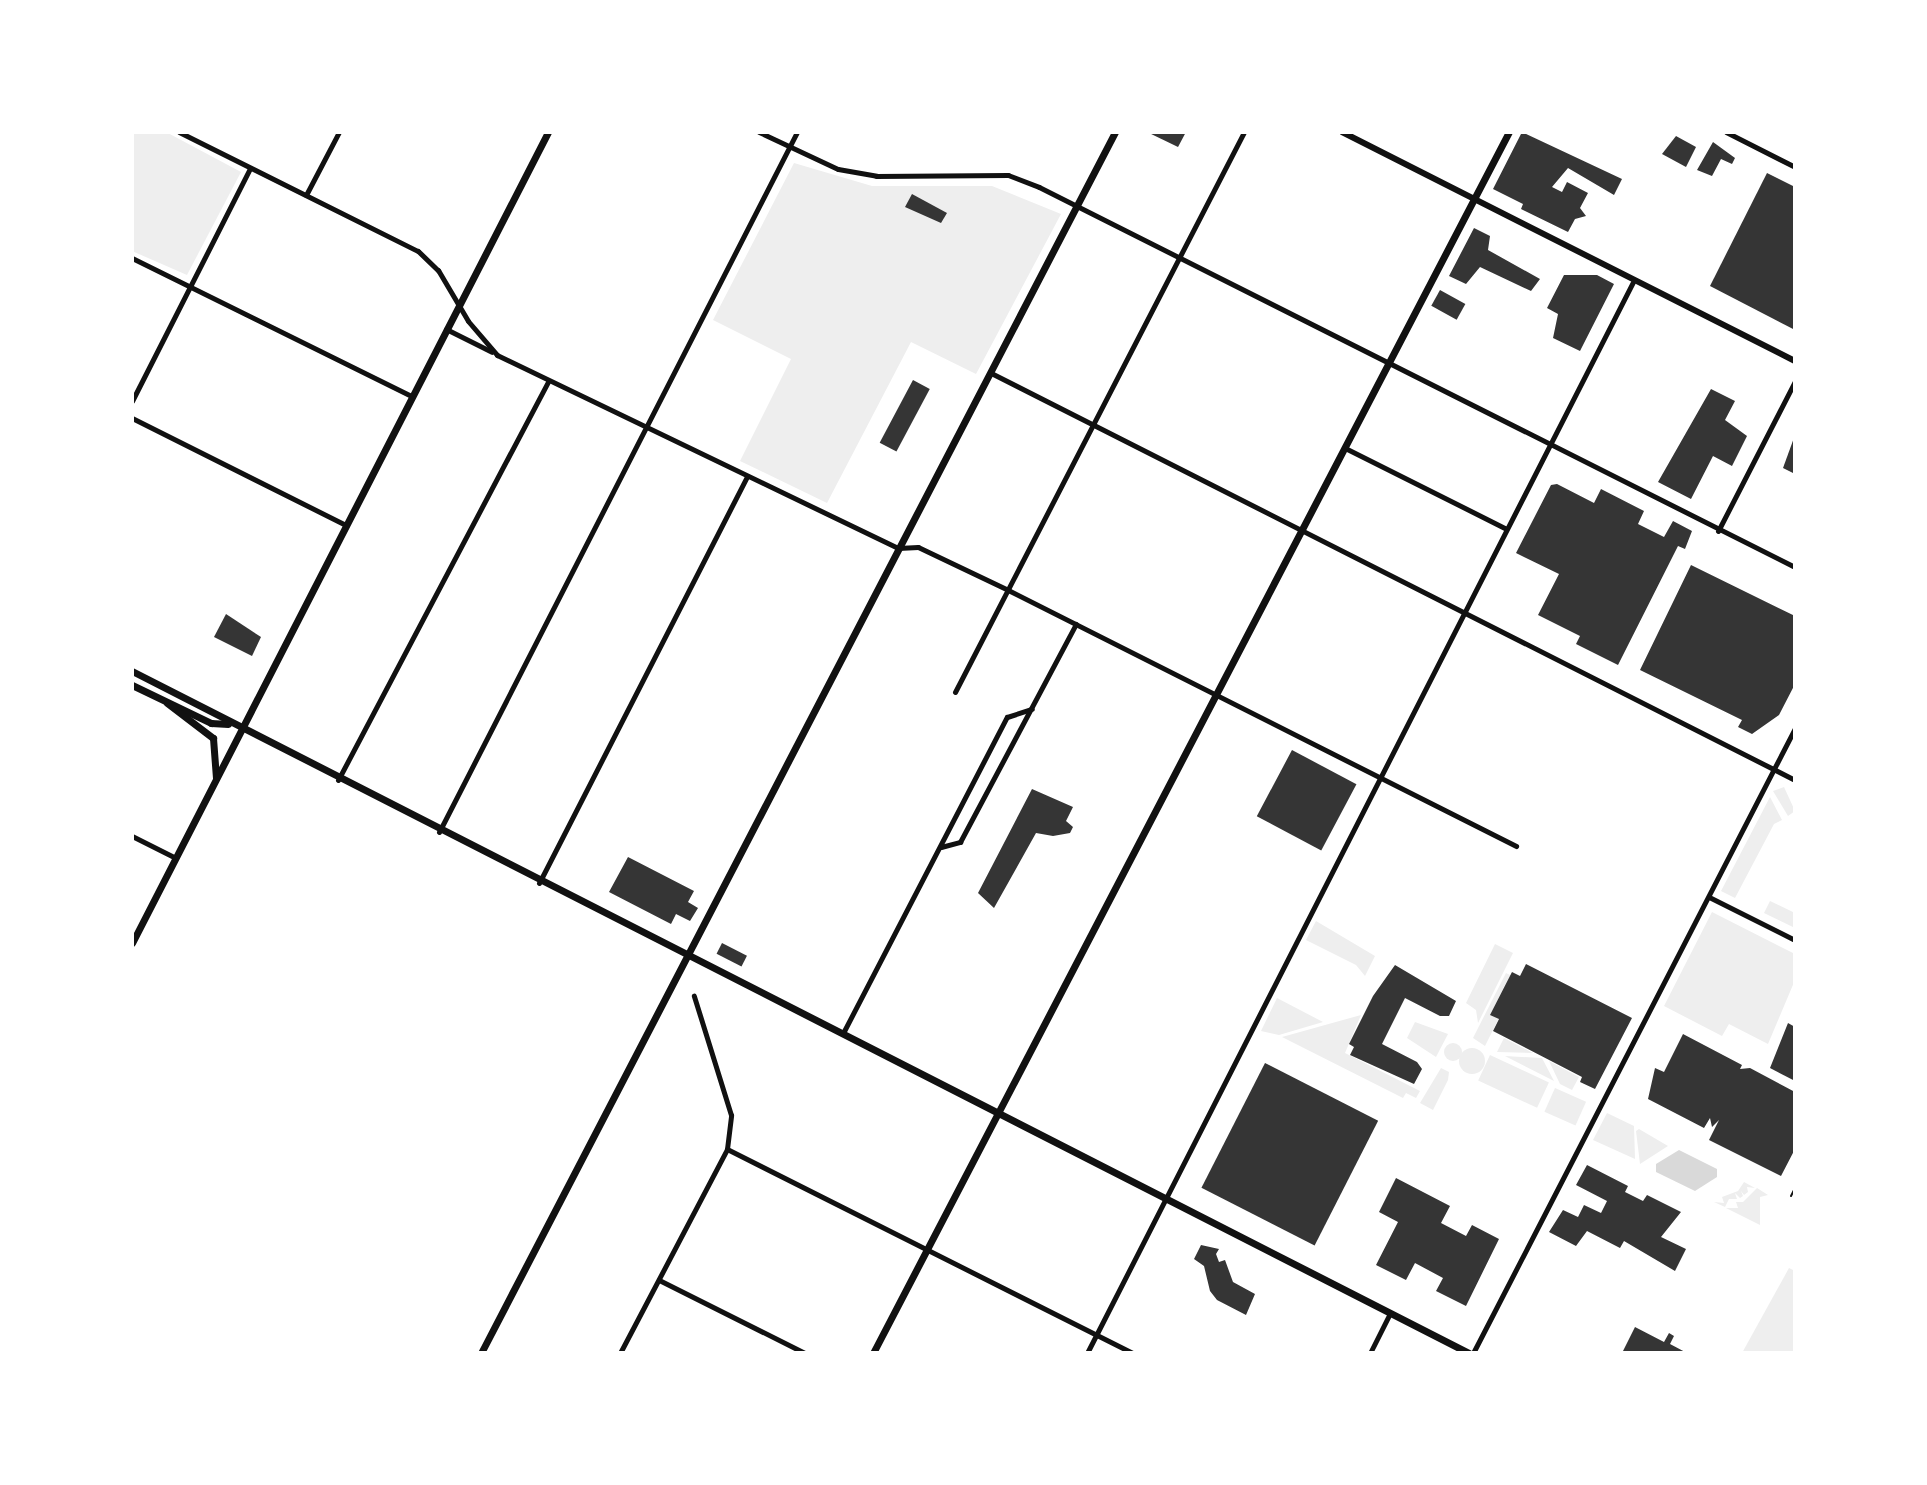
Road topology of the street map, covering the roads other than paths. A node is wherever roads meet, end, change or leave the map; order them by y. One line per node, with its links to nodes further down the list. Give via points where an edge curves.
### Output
1 (179, 132): 12 (street)
2 (197, 132): 12 (street)
3 (339, 132): 16 (street)
4 (548, 132): 23 (main road)
5 (759, 132): 13 (street)
6 (797, 132): 13 (street)
7 (1115, 132): 18 (main road)
8 (1244, 132): 20 (street)
9 (1342, 132): 17 (street)
10 (1509, 132): 17 (main road)
11 (1726, 132): 14 (street)
12 (193, 139): 15 (street)
13 (789, 147): 18 (street, via 838,169 876,176 1008,175); 35 (street)
14 (1795, 167)
15 (250, 168): 16 (street); 22 (street)
16 (306, 195): 23 (street, via 418,251)
17 (1474, 199): 21 (street); 27 (main road)
18 (1077, 206): 20 (street); 28 (main road)
19 (132, 258): 22 (street)
20 (1180, 259): 27 (street); 34 (street)
21 (1634, 280): 26 (street); 36 (street)
22 (189, 287): 31 (street); 32 (street)
23 (459, 303): 24 (main road); 25 (street)
24 (446, 329): 25 (street); 31 (main road)
25 (497, 355): 29 (street)
26 (1795, 361)
27 (1388, 364): 36 (street); 37 (main road)
28 (990, 372): 34 (street); 43 (main road)
29 (548, 381): 35 (street); 60 (street)
30 (1795, 381): 42 (street)
31 (411, 396): 39 (main road)
32 (132, 401)
33 (132, 418): 39 (street)
34 (1093, 425): 41 (street); 45 (street)
35 (646, 428): 38 (street); 62 (street)
36 (1549, 445): 40 (street); 42 (street)
37 (1345, 448): 40 (street); 41 (main road)
38 (747, 476): 43 (street); 67 (street)
39 (346, 525): 56 (main road)
40 (1505, 528): 46 (street)
41 (1302, 531): 46 (street); 51 (main road)
42 (1718, 531): 44 (street)
43 (898, 548): 45 (street, via 918,547); 71 (main road)
44 (1795, 567)
45 (1008, 590): 47 (street); 50 (street)
46 (1461, 612): 57 (street); 58 (street)
47 (1076, 624): 51 (street); 53 (street)
48 (132, 671): 54 (main road, via 219,714)
49 (132, 685): 52 (main road)
50 (955, 692)
51 (1216, 696): 58 (street); 74 (main road)
52 (165, 701): 54 (main road, via 211,723); 59 (main road, via 213,738)
53 (1032, 709): 65 (street, via 960,842); 65 (street, via 1007,717)
54 (228, 724): 56 (main road)
55 (1795, 728): 57 (street)
56 (240, 731): 59 (main road); 60 (main road)
57 (1773, 769): 61 (street); 68 (street)
58 (1378, 777): 64 (street); 76 (street)
59 (216, 780): 66 (main road)
60 (338, 780): 62 (main road)
61 (1795, 780)
62 (439, 832): 67 (main road)
63 (132, 836): 66 (street)
64 (1516, 846)
65 (941, 847): 73 (street)
66 (176, 858): 70 (main road)
67 (539, 883): 71 (main road)
68 (1709, 897): 69 (street); 88 (street)
69 (1795, 940)
70 (132, 943)
71 (686, 958): 73 (main road); 81 (main road)
72 (694, 996): 75 (street, via 731,1115)
73 (841, 1037): 74 (main road)
74 (996, 1115): 76 (main road); 77 (main road)
75 (727, 1149): 77 (street); 78 (street)
76 (1165, 1199): 79 (main road); 80 (street)
77 (927, 1250): 80 (street); 84 (main road)
78 (659, 1280): 82 (street); 83 (street)
79 (1391, 1312): 87 (street); 88 (main road)
80 (1097, 1335): 85 (street); 86 (street)
81 (481, 1353)
82 (620, 1353)
83 (805, 1353)
84 (873, 1353)
85 (1087, 1353)
86 (1133, 1353)
87 (1370, 1353)
88 (1471, 1353)

